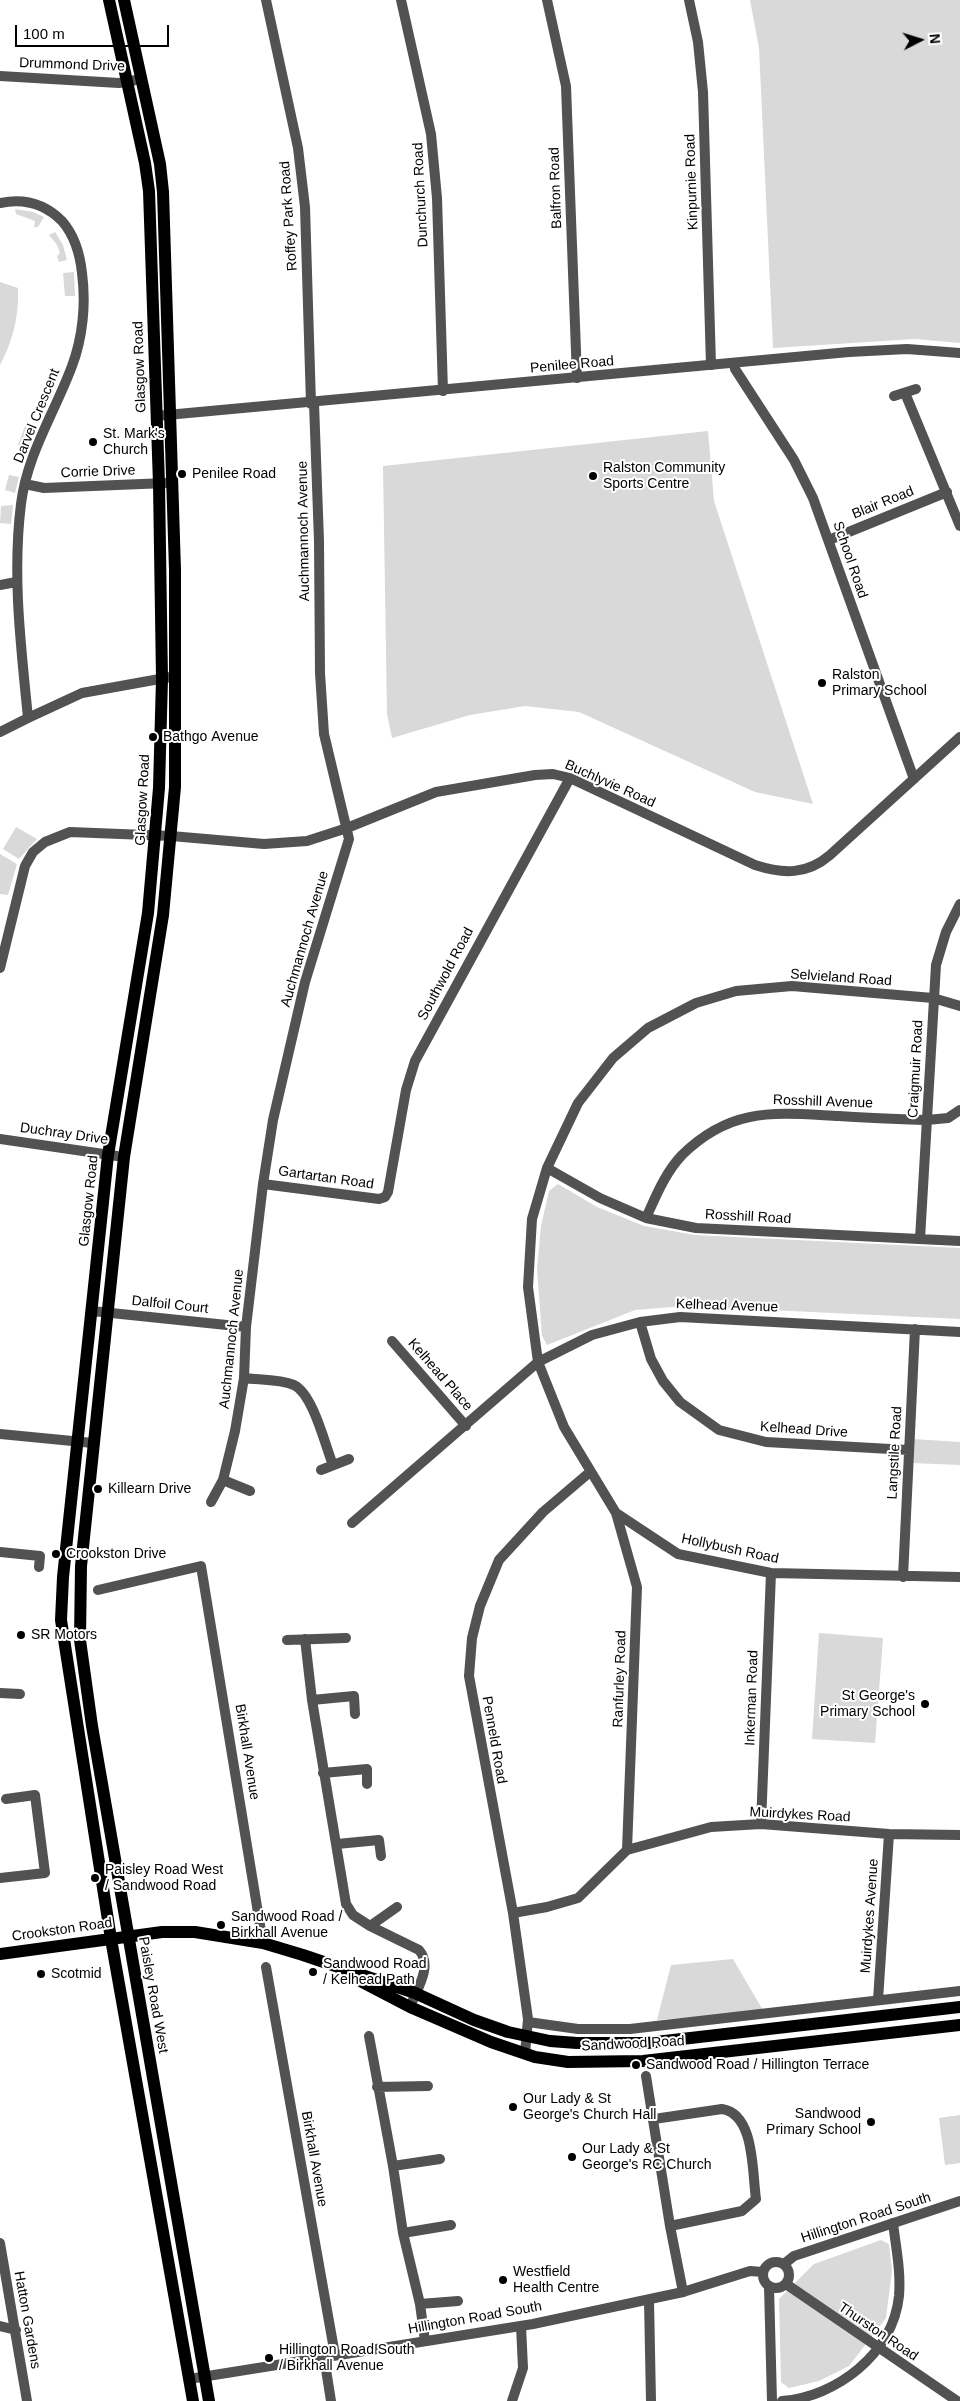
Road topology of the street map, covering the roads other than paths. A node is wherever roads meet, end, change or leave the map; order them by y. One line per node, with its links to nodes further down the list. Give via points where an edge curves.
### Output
1 (109, 0): 9 (main road, Glasgow Road)
2 (124, 0): 8 (main road)
3 (266, 0): 19 (street, Roffey Park Road, via 298,148 305,208)
4 (401, 0): 16 (street, Dunchurch Road, via 431,134 437,198)
5 (547, 0): 14 (street, Balfron Road, via 566,86)
6 (689, 0): 13 (street, Kinpurnie Road, via 698,42 703,92)
7 (0, 76): 9 (street, Drummond Drive)
8 (142, 79): 9 (street, Drummond Drive); 20 (main road, via 164,192)
9 (128, 82): 21 (main road, Glasgow Road, via 149,191)
10 (0, 203): 23 (street, Darvel Crescent, via 31,202 56,216 74,238 83,283 83,315 76,354 40,438)
11 (960, 354): 12 (street, Penilee Road, via 907,349)
12 (734, 363): 13 (street, Penilee Road); 27 (street, School Road, via 794,460)
13 (711, 365): 14 (street, Penilee Road)
14 (577, 378): 16 (street, Penilee Road)
15 (916, 389): 17 (street)
16 (442, 391): 19 (street, Penilee Road)
17 (906, 393): 18 (street); 25 (street)
18 (894, 396)
19 (312, 403): 20 (street, Penilee Road); 41 (street, Auchmannoch Avenue, via 324,734)
20 (171, 415): 21 (street, Penilee Road); 22 (main road)
21 (156, 416): 24 (main road, Glasgow Road)
22 (173, 483): 24 (street, Corrie Drive); 29 (main road)
23 (25, 484): 24 (street, Corrie Drive, via 44,488); 30 (street, Darvel Crescent)
24 (158, 484): 28 (main road, Glasgow Road)
25 (947, 492): 26 (street); 27 (street, Blair Road)
26 (960, 526)
27 (829, 540): 40 (street, School Road)
28 (160, 570): 29 (main road); 33 (main road, Glasgow Road)
29 (175, 570): 32 (main road)
30 (16, 582): 31 (street); 34 (street, Darvel Crescent)
31 (0, 585)
32 (176, 676): 33 (street); 38 (main road)
33 (162, 679): 34 (street, via 82,693); 37 (main road, Glasgow Road)
34 (28, 718): 35 (street)
35 (0, 732)
36 (960, 737): 40 (street, Buchlyvie Road)
37 (160, 771): 38 (main road); 42 (main road, Glasgow Road)
38 (175, 773): 43 (main road)
39 (570, 778): 40 (street, Buchlyvie Road, via 755,865 770,870 796,871 817,866); 41 (street, Buchlyvie Road, via 553,774 535,775 436,792); 55 (street, Southwold Road, via 415,1061 406,1090)
40 (914, 779)
41 (347, 828): 43 (street, Buchlyvie Road, via 307,841 288,843); 54 (street, Auchmannoch Avenue, via 349,839 289,1046)
42 (156, 835): 43 (street, Buchlyvie Road); 45 (street, Buchlyvie Road, via 70,832 44,842 33,852 21,875); 51 (main road, Glasgow Road, via 148,913)
43 (171, 836): 52 (main road, via 163,915)
44 (960, 904): 46 (street, Craigmuir Road, via 946,932 936,965)
45 (0, 968)
46 (933, 998): 47 (street, Selvieland Road); 49 (street, Craigmuir Road); 53 (street, Selvieland Road, via 792,986 736,991 696,1003 648,1028 612,1058 578,1103)
47 (960, 1006)
48 (960, 1110): 49 (street, Rosshill Avenue, via 948,1118)
49 (927, 1120): 56 (street, Rosshill Avenue, via 782,1112 735,1121 707,1136 682,1156 665,1178); 57 (street, Craigmuir Road)
50 (0, 1139): 51 (street, Duchray Drive)
51 (108, 1155): 52 (street, Duchray Drive); 59 (main road, Glasgow Road)
52 (124, 1157): 60 (main road)
53 (547, 1168): 56 (street, Rosshill Road, via 600,1198); 66 (street, Selvieland Road, via 532,1219 528,1287)
54 (263, 1184): 55 (street, Gartartan Road, via 379,1199); 62 (street, Auchmannoch Avenue)
55 (385, 1197)
56 (646, 1218): 57 (street, Rosshill Road, via 696,1228)
57 (920, 1239): 58 (street, Rosshill Road)
58 (960, 1241)
59 (92, 1311): 60 (street, Dalfoil Court); 70 (main road, Glasgow Road)
60 (107, 1313): 62 (street, Dalfoil Court); 71 (main road)
61 (640, 1322): 63 (street, Kelhead Avenue, via 680,1317); 66 (street, Kelhead Avenue, via 592,1335); 72 (street, Kelhead Drive, via 651,1359 663,1381 680,1402 719,1430 766,1442)
62 (246, 1327): 67 (street, Auchmannoch Avenue)
63 (915, 1329): 64 (street, Kelhead Avenue); 72 (street, Langstile Road)
64 (960, 1332)
65 (392, 1342): 68 (street, Kelhead Place)
66 (538, 1362): 68 (street, Kelhead Avenue); 76 (street, Hollybush Road, via 564,1427)
67 (244, 1378): 74 (street, via 295,1386 312,1407); 77 (street, Auchmannoch Avenue, via 230,1459)
68 (466, 1426): 81 (street, Kelhead Avenue)
69 (0, 1434): 70 (street)
70 (78, 1441): 71 (street); 92 (main road, Glasgow Road, via 61,1600)
71 (93, 1443): 91 (main road, Paisley Road West, via 80,1594)
72 (908, 1450): 85 (street, Langstile Road)
73 (349, 1459): 74 (street)
74 (333, 1465): 75 (street)
75 (321, 1470)
76 (590, 1472): 80 (street, Hollybush Road); 108 (street, Penneld Road, via 543,1512 498,1560 480,1606 472,1638 469,1676)
77 (223, 1480): 78 (street); 79 (street, Auchmannoch Avenue)
78 (250, 1491)
79 (211, 1502)
80 (616, 1513): 84 (street, Hollybush Road, via 678,1554); 104 (street, Ranfurley Road, via 637,1587)
81 (352, 1523)
82 (0, 1552): 83 (street, via 40,1556)
83 (39, 1567)
84 (771, 1573): 85 (street, Hollybush Road); 100 (street, Inkerman Road)
85 (903, 1577): 86 (street, Hollybush Road)
86 (960, 1577)
87 (98, 1590): 112 (street, Birkhall Avenue, via 201,1566)
88 (346, 1638): 90 (street)
89 (287, 1640): 90 (street)
90 (305, 1640): 95 (street)
91 (84, 1673): 92 (main road); 110 (main road, Paisley Road West)
92 (69, 1676): 111 (main road)
93 (0, 1693): 94 (street)
94 (20, 1694)
95 (312, 1700): 96 (street, via 354,1696); 97 (street)
96 (355, 1714)
97 (323, 1773): 98 (street, via 367,1769); 103 (street)
98 (367, 1784)
99 (6, 1799): 106 (street, via 34,1795 45,1873)
100 (761, 1824): 101 (street, Muirdykes Road); 104 (street, Muirdykes Road, via 711,1828)
101 (889, 1834): 102 (street, Muirdykes Road); 118 (street, Muirdykes Avenue)
102 (960, 1835)
103 (338, 1844): 105 (street, via 380,1840); 109 (street, via 346,1904 353,1915)
104 (627, 1850): 108 (street, Muirdykes Road, via 578,1898)
105 (381, 1856)
106 (0, 1878)
107 (397, 1907): 109 (street)
108 (512, 1913): 121 (street, Penneld Road)
109 (370, 1926): 117 (street, via 425,1956 426,1968)
110 (128, 1936): 111 (main road, Crookston Road); 112 (main road, Sandwood Road, via 195,1932); 153 (main road, Paisley Road West)
111 (111, 1939): 113 (main road, Crookston Road); 154 (main road)
112 (263, 1943): 114 (main road, Sandwood Road)
113 (0, 1954)
114 (327, 1963): 117 (main road, Sandwood Road); 119 (main road, Sandwood Road)
115 (266, 1967): 151 (street, Birkhall Avenue)
116 (960, 1991): 118 (street, Sandwood Road)
117 (415, 1993): 119 (street); 124 (main road, Sandwood Road, via 490,2026)
118 (878, 2000): 121 (street, Sandwood Road, via 630,2029 578,2029)
119 (410, 2007): 125 (main road, Sandwood Road)
120 (960, 2007): 124 (main road, Sandwood Road, via 648,2043 577,2043)
121 (528, 2022): 124 (street, Penneld Road)
122 (960, 2025): 125 (main road, Sandwood Road, via 643,2061 568,2062)
123 (369, 2036): 128 (street)
124 (526, 2037): 125 (street, Penneld Road)
125 (525, 2054)
126 (646, 2076): 129 (street)
127 (428, 2086): 128 (street)
128 (377, 2087): 131 (street)
129 (654, 2119): 135 (street); 135 (street, via 731,2110 743,2122 749,2140 756,2199 742,2211)
130 (440, 2159): 131 (street)
131 (393, 2166): 136 (street)
132 (960, 2201): 133 (street, Hillington Road South)
133 (893, 2223): 138 (street, Hillington Road South, via 794,2256); 150 (street, via 900,2264 899,2298 893,2319)
134 (451, 2225): 136 (street)
135 (670, 2226): 142 (street)
136 (403, 2233): 145 (street)
137 (0, 2243): 148 (street, Hatton Gardens)
138 (784, 2264): 139 (street, via 770,2263); 140 (street, via 789,2274)
139 (763, 2272): 141 (street); 142 (street, Hillington Road South, via 750,2271)
140 (786, 2284): 141 (street, via 776,2288); 150 (street, Thurston Road)
141 (769, 2286): 161 (street)
142 (684, 2292): 143 (street, Hillington Road South)
143 (649, 2300): 147 (street, Hillington Road South); 160 (street)
144 (458, 2301): 145 (street)
145 (420, 2304): 149 (street)
146 (0, 2326): 148 (street)
147 (521, 2326): 149 (street, Hillington Road South); 159 (street, via 523,2368)
148 (16, 2330): 155 (street, Hatton Gardens)
149 (425, 2341): 151 (street, Hillington Road South)
150 (878, 2348): 162 (street, via 852,2375 836,2385 799,2400); 163 (street, Thurston Road)
151 (335, 2355): 152 (street, Hillington Road South)
152 (324, 2357): 153 (street, Hillington Road South); 158 (street)
153 (204, 2376): 154 (street, Hillington Road South); 157 (main road, Paisley Road West)
154 (189, 2378): 156 (main road)
155 (27, 2401)
156 (193, 2401)
157 (209, 2401)
158 (331, 2401)
159 (512, 2401)
160 (651, 2401)
161 (772, 2401)
162 (782, 2401)
163 (957, 2401)

